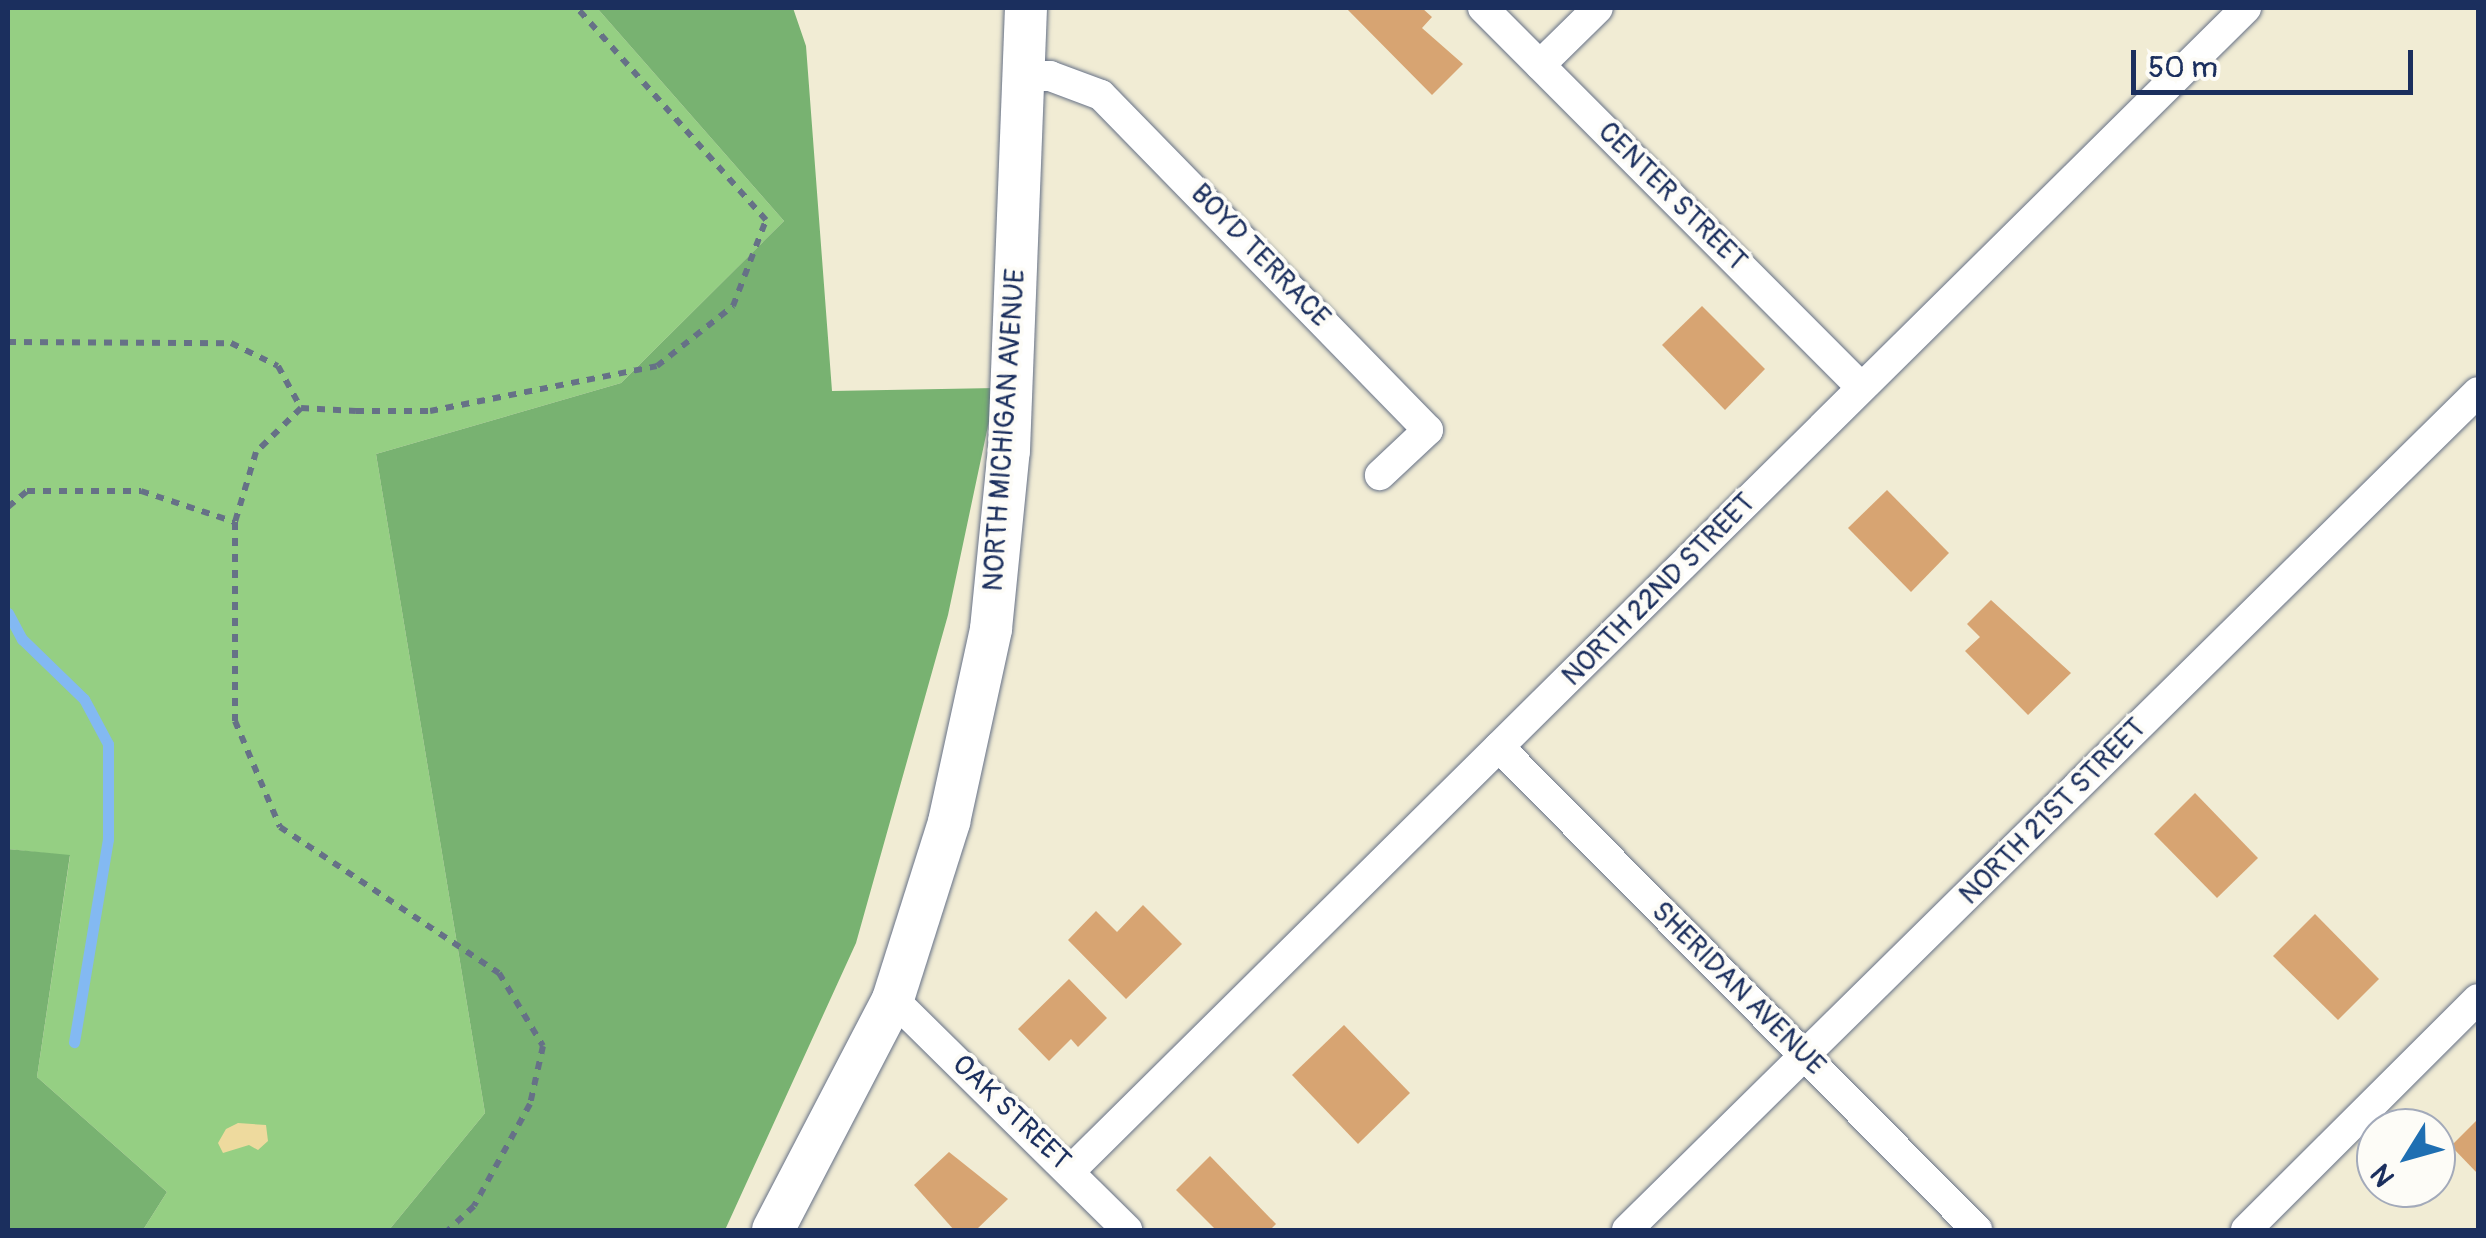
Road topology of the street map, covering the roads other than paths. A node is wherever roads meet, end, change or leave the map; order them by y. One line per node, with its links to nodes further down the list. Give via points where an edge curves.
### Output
1 (1026, 8): 6 (street, NORTH MICHIGAN AVENUE)
2 (1483, 8): 5 (street, CENTER STREET)
3 (1598, 8): 5 (street)
4 (2246, 8): 7 (street, NORTH 22ND STREET)
5 (1540, 65): 7 (street, CENTER STREET)
6 (1023, 76): 9 (street, BOYD TERRACE, via 1050,76 1101,95 1428,430); 11 (street, NORTH MICHIGAN AVENUE, via 1010,450 991,629 949,822)
7 (1861, 388): 10 (street, NORTH 22ND STREET)
8 (2478, 392): 13 (street, NORTH 21ST STREET)
9 (1380, 475)
10 (1500, 747): 13 (street, SHERIDAN AVENUE); 14 (street, NORTH 22ND STREET)
11 (893, 999): 14 (street, OAK STREET); 15 (street, NORTH MICHIGAN AVENUE)
12 (2478, 1000): 19 (street)
13 (1805, 1056): 17 (street, NORTH 21ST STREET); 18 (street, SHERIDAN AVENUE)
14 (1070, 1171): 16 (street, OAK STREET)
15 (773, 1230)
16 (1126, 1230)
17 (1626, 1230)
18 (1977, 1230)
19 (2246, 1230)

